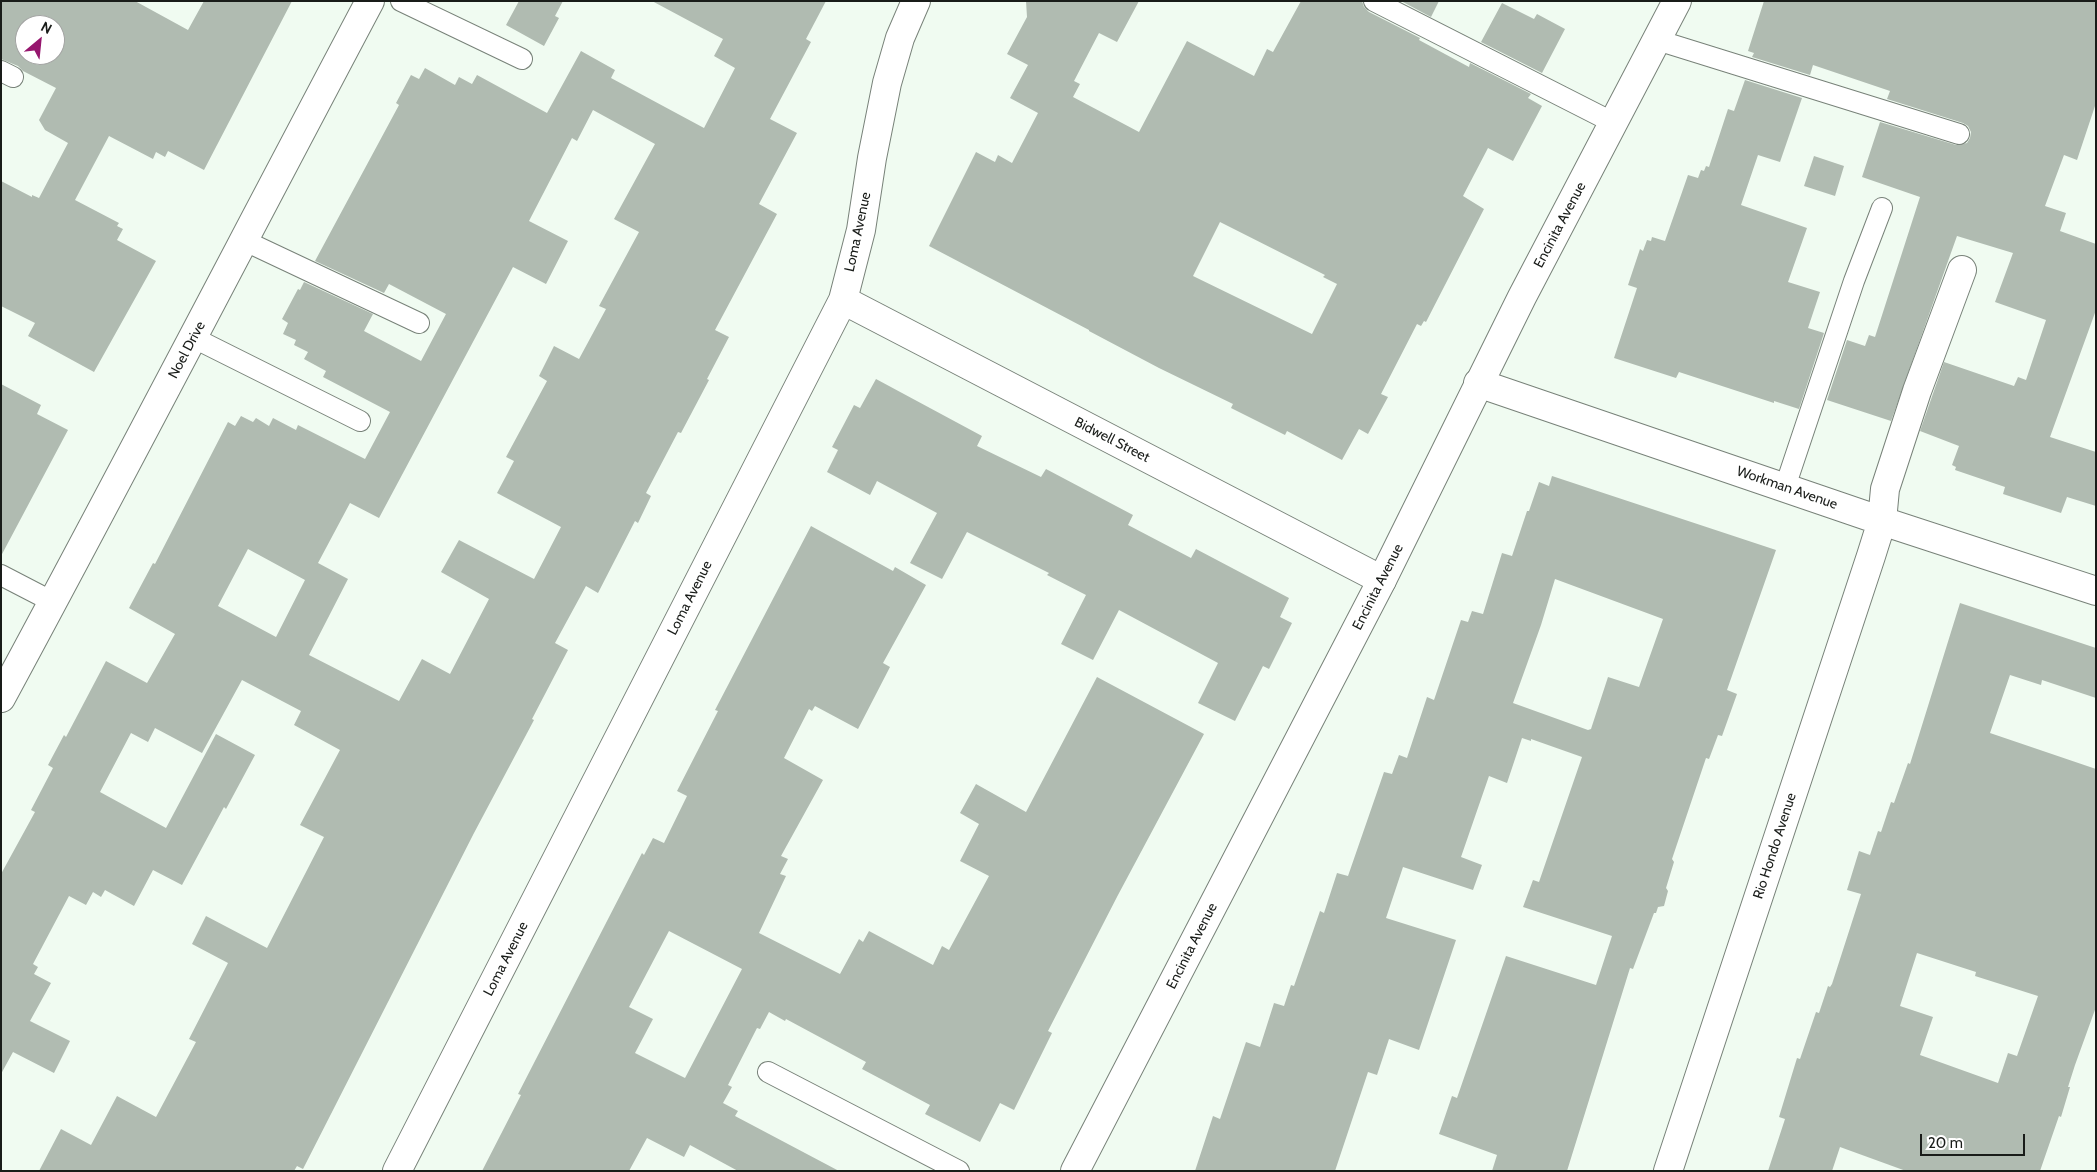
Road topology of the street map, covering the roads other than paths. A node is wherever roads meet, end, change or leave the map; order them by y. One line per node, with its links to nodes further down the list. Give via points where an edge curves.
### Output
1 (370, 1): 11 (street, Noel Drive)
2 (401, 1): 7 (lane)
3 (916, 1): 13 (street, Loma Avenue, via 900,38 888,83 861,230)
4 (1374, 1): 8 (lane)
5 (1678, 1): 6 (street, Encinita Avenue)
6 (1657, 40): 8 (street, Encinita Avenue); 9 (lane)
7 (522, 59)
8 (1614, 123): 16 (street, Encinita Avenue)
9 (1960, 134)
10 (1882, 208): 18 (lane)
11 (243, 240): 14 (lane); 15 (street, Noel Drive)
12 (1962, 270): 19 (street, Rio Hondo Avenue, via 1885,489)
13 (843, 300): 21 (street, Bidwell Street); 26 (street, Loma Avenue)
14 (419, 323)
15 (194, 338): 17 (lane); 23 (street, Noel Drive)
16 (1478, 383): 18 (street, Workman Avenue); 21 (street, Encinita Avenue)
17 (360, 420)
18 (1785, 487): 19 (street, Workman Avenue)
19 (1882, 521): 22 (street, Workman Avenue); 29 (street, Rio Hondo Avenue)
20 (1, 575): 23 (lane)
21 (1382, 580): 28 (street, Encinita Avenue)
22 (2096, 591)
23 (53, 602): 24 (street, Noel Drive)
24 (1, 698)
25 (768, 1072): 27 (lane)
26 (397, 1171)
27 (959, 1171)
28 (1076, 1171)
29 (1668, 1171)

